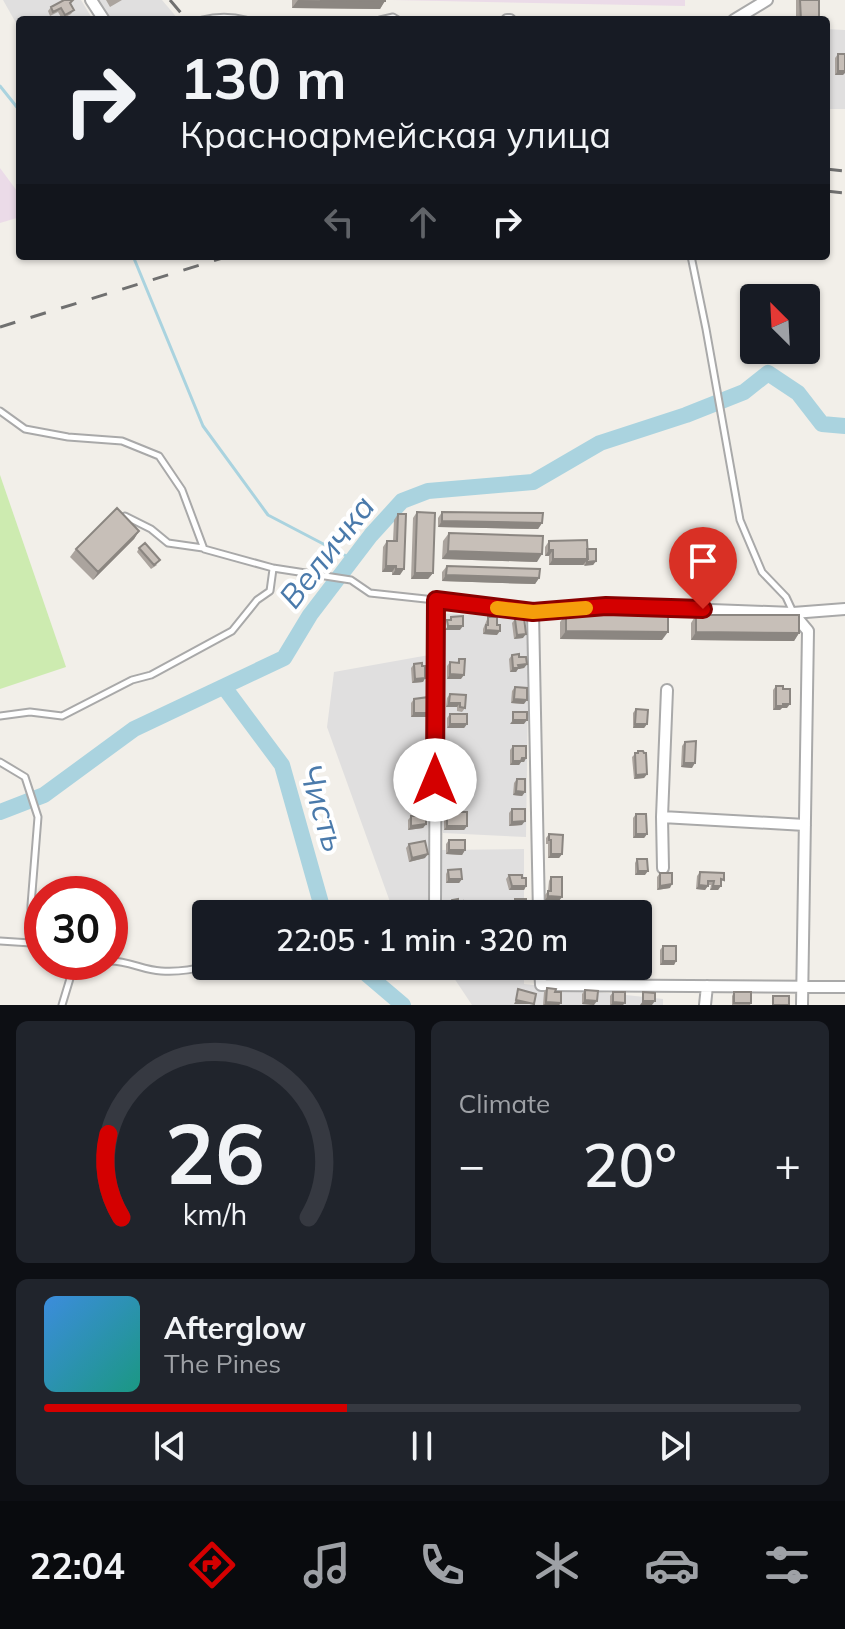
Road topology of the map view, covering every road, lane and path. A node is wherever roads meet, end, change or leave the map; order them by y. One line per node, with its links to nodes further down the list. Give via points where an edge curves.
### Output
1 (767, 0): 2 (street)
2 (741, 16)
3 (692, 260): 11 (lane, via 740,520 762,572 786,597)
4 (0, 411): 6 (lane, via 25,429 122,441 159,456 182,490)
5 (125, 516): 6 (lane, via 168,543)
6 (204, 549): 7 (lane)
7 (273, 568): 8 (lane, via 351,580 370,593); 13 (lane, via 270,591 232,631 151,675 62,716)
8 (436, 600): 10 (street); 19 (street)
9 (845, 609): 11 (street)
10 (533, 612): 11 (street, via 606,606); 20 (street)
11 (793, 613): 16 (street, via 808,631)
12 (667, 690): 15 (street)
13 (0, 716)
14 (0, 762): 18 (lane, via 25,777 38,817)
15 (662, 817): 16 (street); 17 (street)
16 (805, 825): 28 (street)
17 (663, 868)
18 (33, 876)
19 (435, 900)
20 (539, 900)
21 (0, 941): 22 (lane)
22 (24, 943)
23 (128, 962): 24 (lane, via 159,971)
24 (192, 970)
25 (70, 980): 30 (lane)
26 (541, 980): 27 (street, via 541,985)
27 (707, 986): 28 (street); 31 (street)
28 (802, 987): 29 (street); 32 (street)
29 (845, 987)
30 (62, 1005)
31 (705, 1005)
32 (802, 1005)

